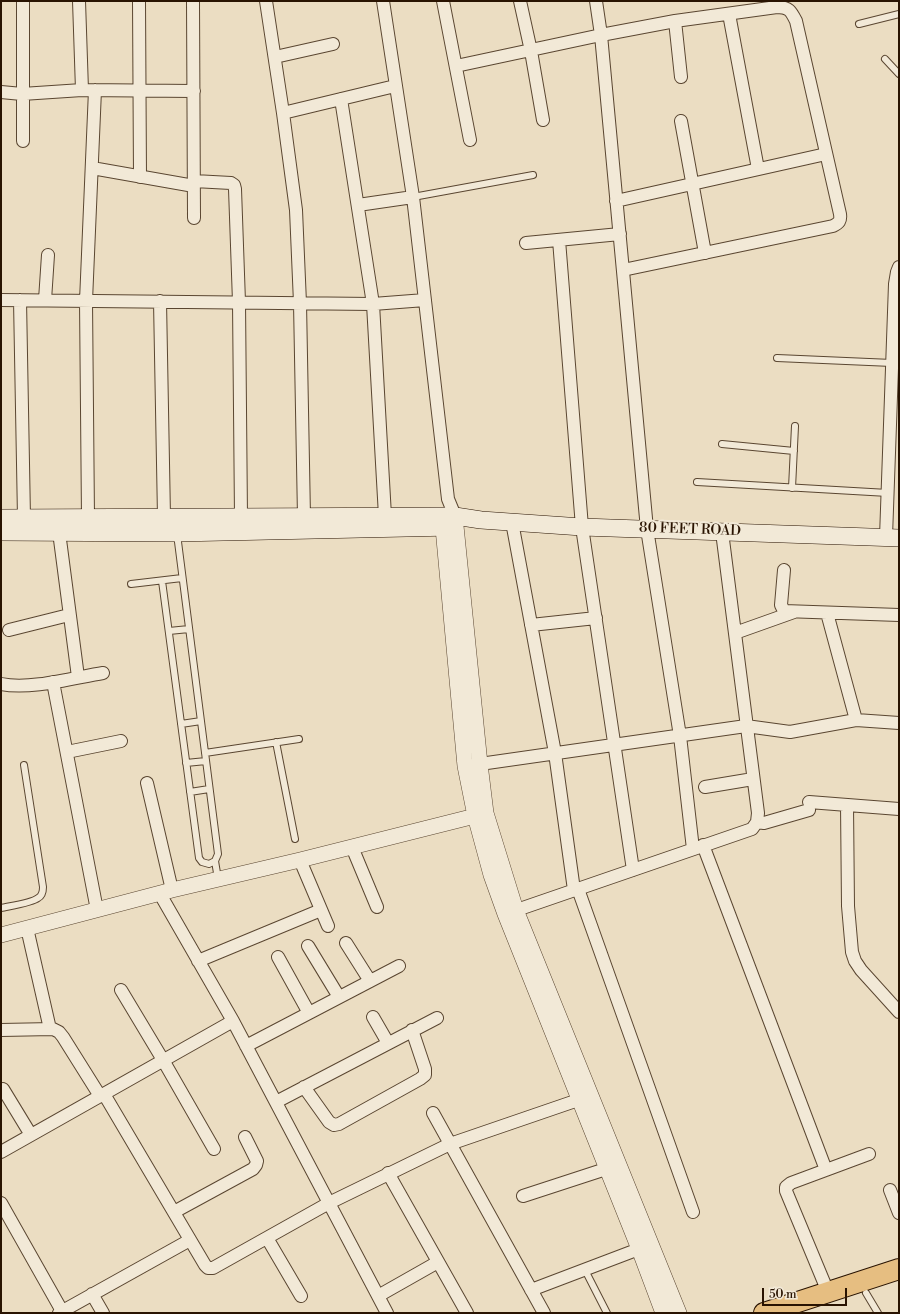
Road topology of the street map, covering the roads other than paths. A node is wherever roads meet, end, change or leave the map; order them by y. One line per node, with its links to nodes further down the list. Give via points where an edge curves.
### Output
1 (23, 1): 29 (street)
2 (79, 1): 24 (street)
3 (139, 1): 26 (street)
4 (194, 1): 27 (street)
5 (266, 1): 18 (street)
6 (383, 1): 23 (street)
7 (443, 1): 20 (street)
8 (520, 1): 17 (street)
9 (596, 1): 15 (street)
10 (754, 5): 11 (street); 36 (street, via 785,7 792,12)
11 (729, 14): 13 (street); 38 (street)
12 (899, 14): 14 (lane)
13 (675, 21): 15 (street); 22 (street)
14 (859, 24)
15 (601, 35): 17 (street); 44 (street)
16 (333, 44): 18 (street)
17 (531, 51): 20 (street); 32 (street)
18 (275, 57): 31 (street)
19 (885, 59): 21 (lane)
20 (456, 66): 34 (street)
21 (899, 74)
22 (681, 77)
23 (395, 86): 30 (street); 43 (street)
24 (82, 90): 25 (street); 29 (street)
25 (95, 90): 26 (street); 37 (street)
26 (139, 90): 27 (street); 40 (street)
27 (194, 91): 41 (street)
28 (1, 92): 29 (street)
29 (22, 94): 35 (street)
30 (341, 99): 31 (street); 45 (street)
31 (283, 113): 61 (street, via 296,210)
32 (543, 120)
33 (681, 121): 42 (street)
34 (470, 140)
35 (23, 141)
36 (826, 154): 38 (street); 50 (street, via 840,214 838,223)
37 (92, 168): 40 (street); 58 (street)
38 (758, 169): 42 (street)
39 (533, 174): 43 (lane)
40 (140, 176): 41 (street)
41 (194, 184): 46 (street); 60 (street, via 234,185)
42 (692, 184): 44 (street); 50 (street)
43 (413, 197): 45 (street); 57 (street)
44 (616, 201): 47 (street)
45 (358, 205): 62 (street)
46 (194, 218)
47 (620, 234): 48 (street); 53 (street)
48 (559, 240): 49 (street); 81 (street)
49 (526, 243)
50 (705, 253): 53 (street)
51 (48, 255): 56 (street)
52 (899, 267): 63 (street, via 895,284)
53 (623, 270): 82 (street)
54 (1, 300): 55 (street)
55 (20, 300): 56 (street); 76 (street)
56 (45, 300): 58 (street)
57 (425, 300): 62 (street); 79 (street)
58 (86, 301): 59 (street); 77 (street)
59 (160, 301): 60 (street); 78 (street)
60 (239, 302): 61 (street); 73 (street)
61 (300, 303): 62 (street); 74 (street)
62 (373, 304): 72 (street)
63 (896, 319): 65 (street)
64 (777, 358): 65 (lane)
65 (892, 363): 71 (street)
66 (795, 426): 68 (lane)
67 (722, 444): 68 (lane)
68 (794, 451): 70 (lane)
69 (697, 482): 70 (lane)
70 (792, 488): 71 (lane)
71 (888, 493): 87 (street)
72 (385, 516): 74 (main road); 79 (main road)
73 (241, 517): 74 (main road); 78 (main road)
74 (304, 517)
75 (1, 518): 76 (main road)
76 (24, 518): 77 (main road)
77 (88, 518): 78 (main road)
78 (164, 518)
79 (449, 522): 80 (main road, 80 FEET ROAD); 86 (main road); 122 (street)
80 (512, 522): 81 (main road, 80 FEET ROAD); 97 (street)
81 (582, 527): 82 (main road, 80 FEET ROAD); 96 (street)
82 (647, 529): 85 (main road, 80 FEET ROAD); 111 (street)
83 (1, 532): 84 (main road)
84 (59, 532): 86 (main road); 94 (street)
85 (722, 532): 87 (main road, 80 FEET ROAD); 101 (street)
86 (177, 533): 89 (lane)
87 (892, 538)
88 (784, 570): 92 (street, via 781,605 784,611)
89 (182, 578): 90 (lane); 98 (lane)
90 (162, 581): 91 (lane); 100 (lane)
91 (131, 584)
92 (794, 612): 93 (street); 101 (street)
93 (827, 613): 95 (street); 106 (street)
94 (69, 615): 99 (street); 103 (street)
95 (899, 615)
96 (596, 618): 97 (street); 115 (street)
97 (531, 625): 118 (street)
98 (189, 629): 100 (lane); 107 (lane)
99 (9, 630)
100 (169, 631): 108 (lane)
101 (735, 633): 110 (street)
102 (103, 673): 103 (street)
103 (78, 677): 104 (street)
104 (53, 682): 105 (street, via 31,686); 116 (street)
105 (1, 684)
106 (856, 720): 109 (street); 110 (street, via 790,732)
107 (201, 721): 108 (lane); 117 (lane)
108 (181, 724): 120 (lane)
109 (899, 724)
110 (746, 726): 111 (street); 123 (street)
111 (680, 736): 115 (street); 134 (street)
112 (300, 739): 114 (lane)
113 (121, 741): 116 (street)
114 (276, 742): 117 (lane); 132 (lane)
115 (616, 745): 118 (street); 137 (street)
116 (67, 752): 143 (street)
117 (205, 753): 119 (lane)
118 (555, 753): 122 (street); 139 (street)
119 (206, 761): 120 (lane); 126 (lane)
120 (186, 763): 127 (lane)
121 (24, 765): 142 (lane, via 43,887 39,898 33,901)
122 (472, 765): 130 (street)
123 (753, 779): 125 (street); 131 (street)
124 (147, 783): 140 (street)
125 (705, 787)
126 (209, 789): 127 (lane); 136 (lane, via 218,854)
127 (190, 792): 136 (lane, via 199,858 209,864)
128 (847, 805): 129 (street); 131 (street, via 809,806 764,823); 157 (street, via 848,906 852,952 861,970)
129 (899, 809)
130 (480, 814): 133 (street); 145 (street, via 491,875)
131 (757, 822): 134 (street, via 752,829)
132 (295, 839)
133 (352, 847): 135 (street); 141 (street)
134 (698, 847): 137 (street); 181 (street)
135 (300, 860): 138 (street); 144 (street)
136 (215, 861): 138 (lane)
137 (633, 870): 139 (street)
138 (218, 879): 140 (street)
139 (576, 889): 145 (street); 188 (street)
140 (166, 892): 143 (street); 152 (street)
141 (377, 907)
142 (1, 908)
143 (97, 910): 147 (street)
144 (321, 910): 146 (street); 152 (street)
145 (511, 912): 171 (street)
146 (328, 926)
147 (27, 928): 148 (street); 163 (street)
148 (1, 935)
149 (346, 943): 154 (street)
150 (308, 946): 156 (street)
151 (278, 957): 158 (street)
152 (198, 961): 161 (street)
153 (399, 966): 154 (street)
154 (370, 981): 156 (street)
155 (121, 990): 167 (street)
156 (339, 997): 158 (street)
157 (899, 1012)
158 (309, 1013): 166 (street)
159 (373, 1016): 165 (street)
160 (437, 1018): 164 (street)
161 (233, 1021): 166 (street); 167 (street)
162 (1, 1030): 163 (street)
163 (50, 1030): 170 (street, via 59,1032)
164 (412, 1030): 165 (street); 168 (street, via 425,1069 424,1075 420,1080 339,1124 329,1122)
165 (388, 1043): 168 (street)
166 (246, 1046): 172 (street)
167 (164, 1060): 170 (street); 177 (street)
168 (304, 1087): 172 (street)
169 (3, 1089): 174 (street)
170 (102, 1095): 174 (street); 187 (street)
171 (585, 1097): 176 (street); 180 (street)
172 (276, 1102): 186 (street)
173 (433, 1113): 176 (street)
174 (31, 1135): 178 (street)
175 (245, 1137): 187 (street, via 257,1161 256,1166)
176 (450, 1144): 182 (street); 197 (street)
177 (214, 1149)
178 (1, 1152)
179 (869, 1154): 181 (street)
180 (613, 1167): 184 (street); 192 (street); 210 (street)
181 (826, 1170): 198 (street, via 791,1183 786,1187 786,1191)
182 (388, 1173): 186 (street); 193 (street)
183 (890, 1190): 189 (street)
184 (523, 1196)
185 (1, 1203): 203 (street)
186 (329, 1204): 190 (street); 202 (street)
187 (174, 1212): 191 (street)
188 (693, 1212)
189 (899, 1213)
190 (267, 1238): 191 (street, via 213,1268 208,1268); 201 (street)
191 (190, 1240): 200 (street)
192 (639, 1249): 195 (street); 209 (street)
193 (438, 1262): 202 (street); 206 (street)
194 (899, 1269): 198 (highway)
195 (585, 1270): 197 (street); 208 (lane)
196 (899, 1282): 199 (highway)
197 (531, 1290): 207 (street)
198 (828, 1292): 211 (highway)
199 (866, 1293): 212 (highway); 213 (lane)
200 (92, 1294): 203 (street); 204 (street)
201 (301, 1296)
202 (378, 1296): 205 (street)
203 (60, 1312)
204 (102, 1313)
205 (387, 1313)
206 (467, 1313)
207 (544, 1313)
208 (607, 1313)
209 (663, 1313)
210 (679, 1313)
211 (764, 1313)
212 (804, 1313)
213 (878, 1313)

